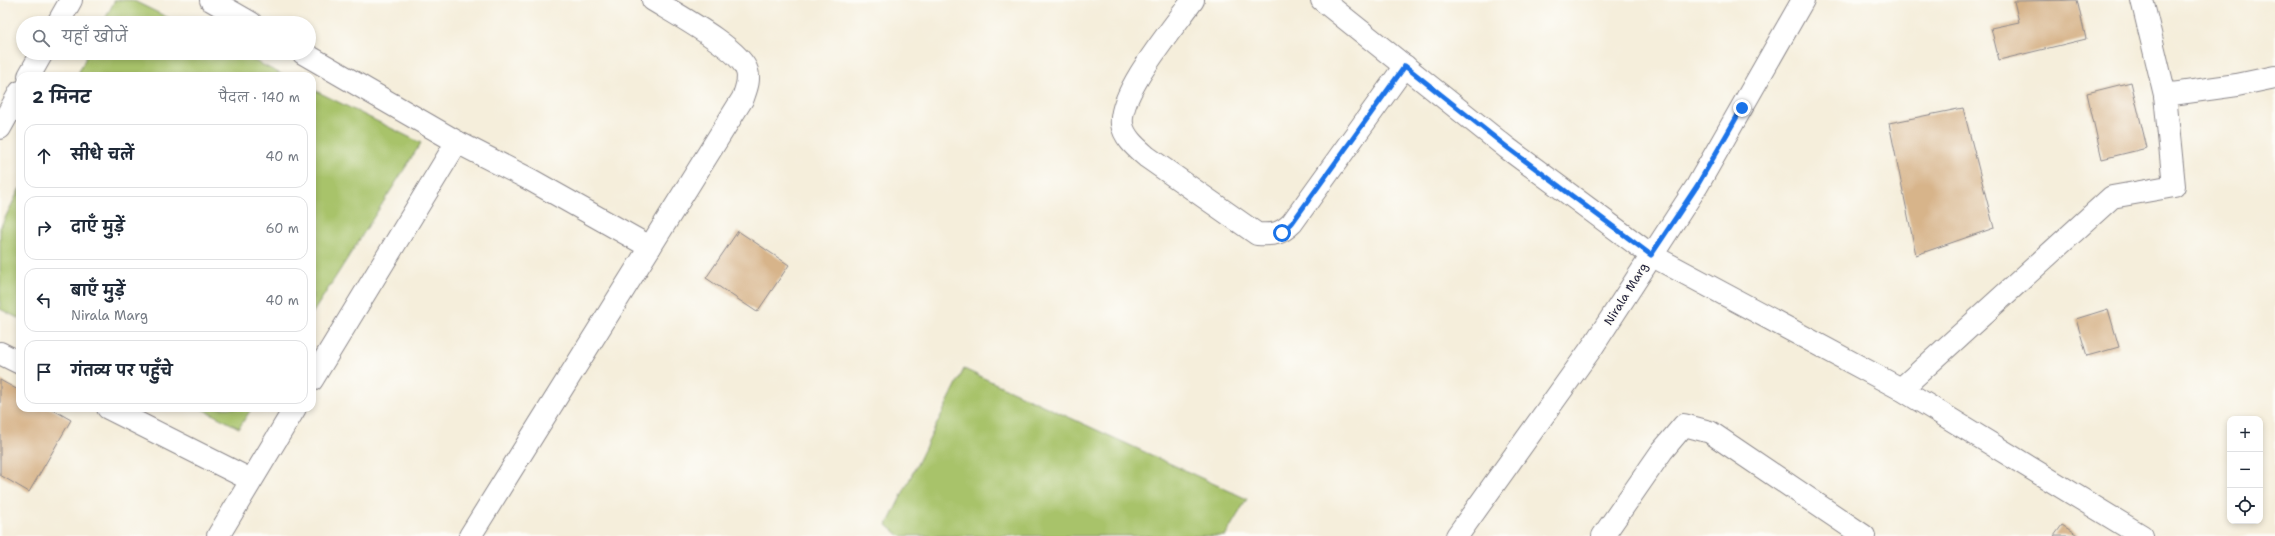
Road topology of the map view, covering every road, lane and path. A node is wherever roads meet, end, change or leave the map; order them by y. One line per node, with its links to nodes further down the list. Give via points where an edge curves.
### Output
1 (71, 0): 8 (street)
2 (212, 0): 9 (street)
3 (653, 0): 19 (street, via 728,48 742,61 748,83 743,98)
4 (1193, 0): 12 (street, via 1132,87 1122,110 1122,125 1132,145 1258,234 1282,233 1292,223)
5 (1322, 0): 12 (street)
6 (1803, 0): 20 (street, Nirala Marg, via 1697,186)
7 (2142, 0): 15 (street)
8 (62, 16)
9 (239, 16)
10 (38, 60): 13 (street)
11 (315, 60): 18 (street)
12 (1405, 66): 20 (street, via 1508,148)
13 (31, 72)
14 (2275, 77): 15 (street)
15 (2165, 95): 24 (street, via 2174,186 2112,197)
16 (16, 99): 17 (street)
17 (0, 128)
18 (457, 142): 19 (street); 23 (street)
19 (650, 247): 29 (street)
20 (1651, 255): 24 (street); 30 (street, Nirala Marg, via 1593,346)
21 (0, 353): 22 (street)
22 (16, 362)
23 (316, 373)
24 (1901, 389): 33 (street)
25 (116, 412): 27 (street)
26 (293, 412): 27 (street)
27 (251, 480): 28 (street)
28 (218, 536)
29 (470, 536)
30 (1457, 536)
31 (1603, 536): 32 (street, via 1662,451 1684,425 1710,432)
32 (1864, 536)
33 (2142, 536)

